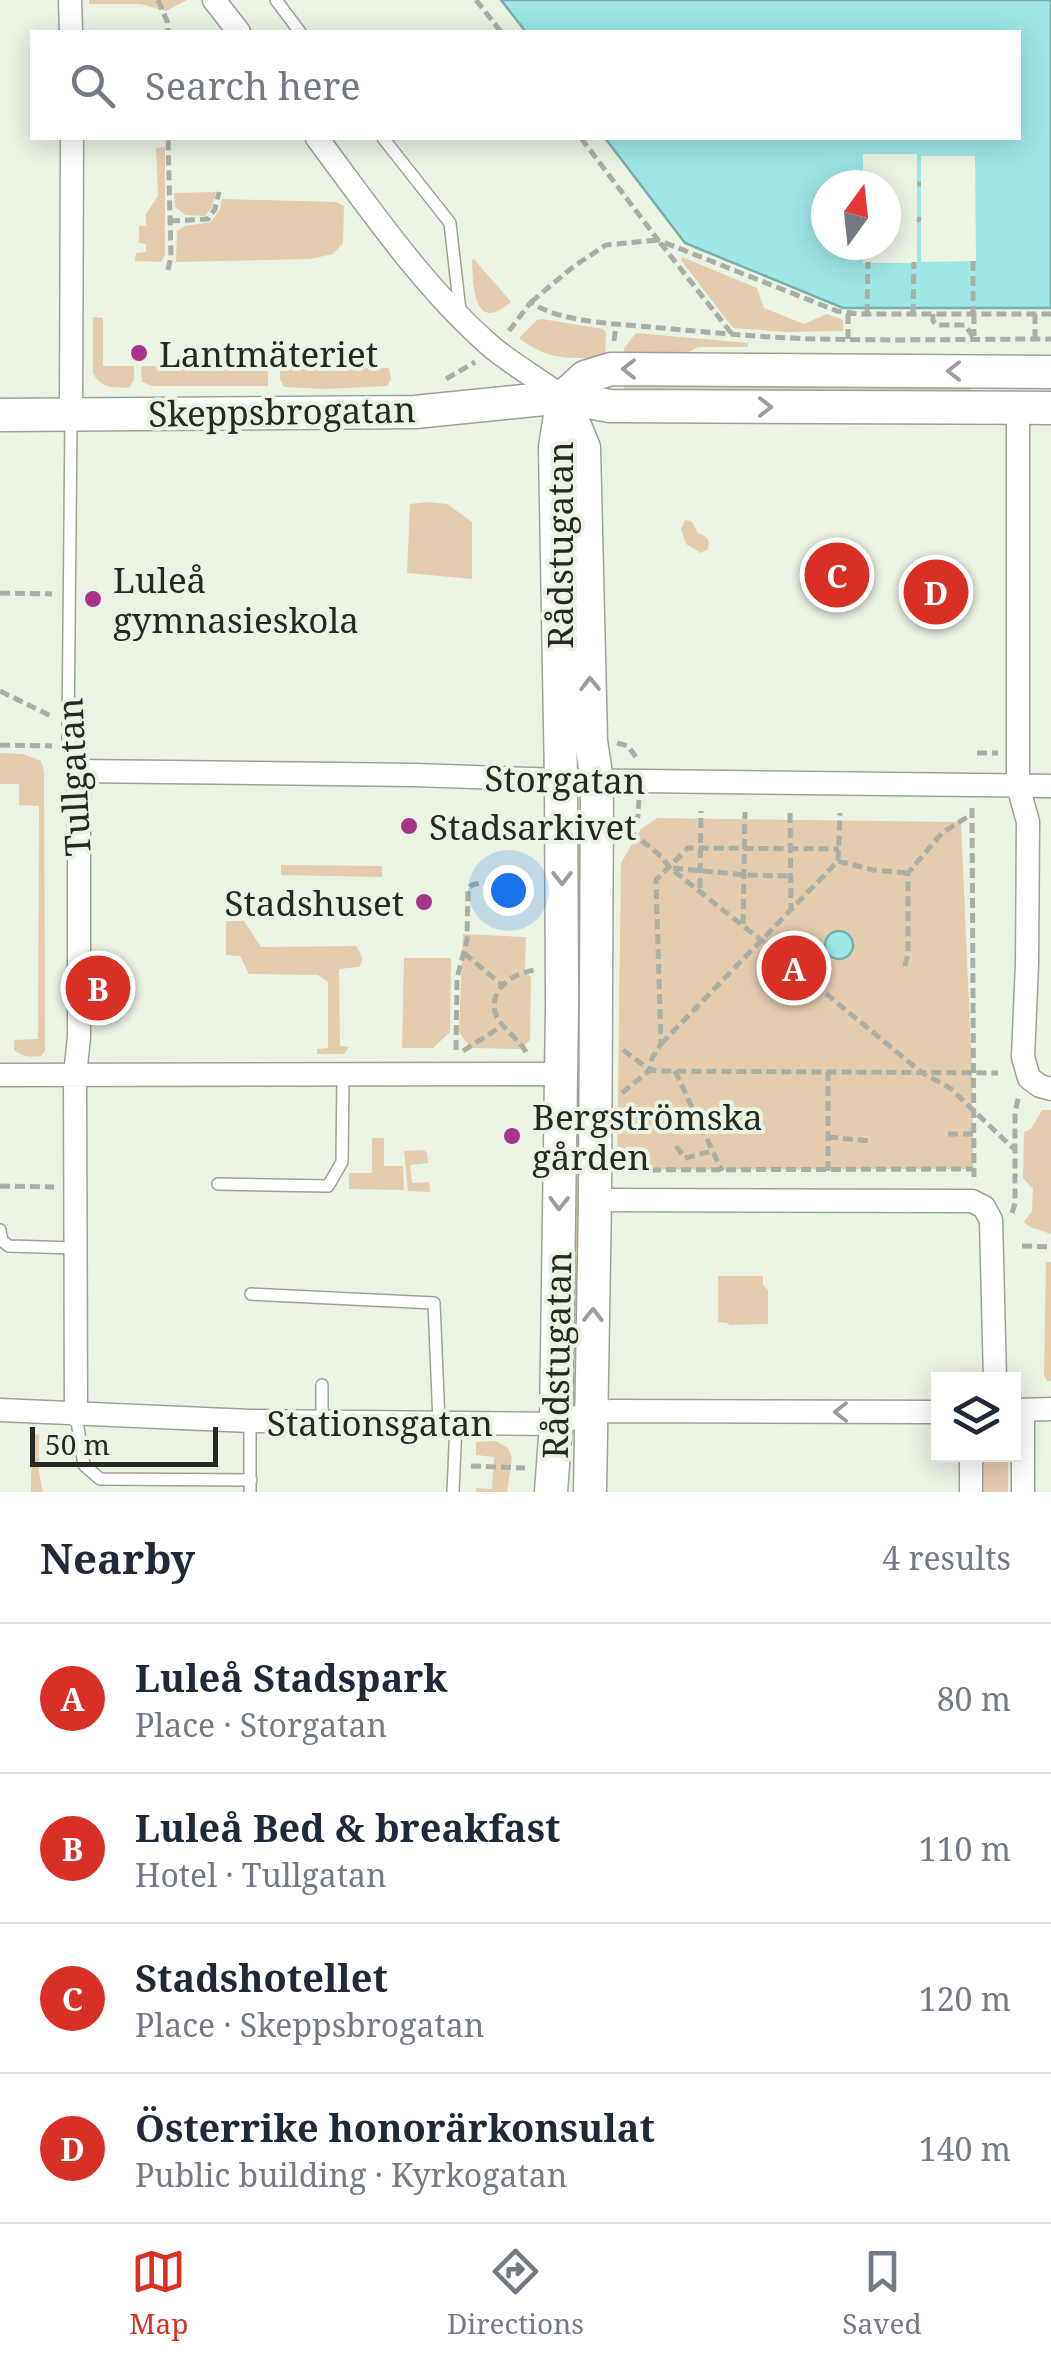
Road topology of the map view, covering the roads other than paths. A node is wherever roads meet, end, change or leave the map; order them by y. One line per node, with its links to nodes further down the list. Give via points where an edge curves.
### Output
1 (70, 0): 4 (street)
2 (214, 0): 5 (street)
3 (276, 0): 6 (lane)
4 (72, 30)
5 (236, 30)
6 (298, 30)
7 (72, 140): 15 (street, Tullgatan)
8 (319, 140): 10 (street, via 414,266)
9 (384, 140): 10 (lane, via 450,224)
10 (461, 316): 12 (street)
11 (1051, 372): 12 (main road, Skeppsbrogatan, one-way to 12, via 611,369 585,377)
12 (563, 397): 13 (main road, Skeppsbrogatan, one-way to 13, via 610,406); 15 (main road, Skeppsbrogatan, via 415,412); 18 (main road, Rådstugatan, via 556,447); 19 (main road, Rådstugatan, one-way to 12, via 584,448)
13 (1018, 408): 14 (main road, Skeppsbrogatan); 20 (street)
14 (1051, 408)
15 (70, 414): 16 (main road, Skeppsbrogatan); 17 (lane, Tullgatan, via 68,738)
16 (0, 415)
17 (79, 770): 18 (street, Storgatan); 24 (street, Tullgatan)
18 (561, 780): 19 (street, Storgatan); 22 (main road, Rådstugatan, one-way to 22)
19 (597, 781): 20 (street, Storgatan); 28 (main road, Rådstugatan)
20 (1018, 786): 21 (street, Storgatan); 26 (street, via 1028,822 1022,1056)
21 (1051, 786)
22 (562, 1074): 25 (street); 43 (main road, Rådstugatan, one-way to 43)
23 (0, 1075): 24 (street)
24 (74, 1075): 25 (street); 30 (street, Tullgatan)
25 (344, 1076): 27 (lane, via 342,1162 328,1186)
26 (1040, 1084)
27 (218, 1184)
28 (595, 1200): 32 (street, via 986,1204); 37 (main road, Rådstugatan, one-way to 28)
29 (0, 1230): 30 (lane, via 9,1246)
30 (76, 1248): 39 (street, Tullgatan)
31 (252, 1294): 42 (lane, via 434,1302)
32 (995, 1372)
33 (322, 1386): 41 (lane)
34 (1051, 1409): 36 (street)
35 (0, 1410): 39 (street, Stationsgatan)
36 (1021, 1410)
37 (592, 1412): 38 (street, Stationsgatan, one-way to 37); 43 (street, Stationsgatan); 49 (main road, Rådstugatan)
38 (931, 1412)
39 (76, 1415): 40 (street, Stationsgatan); 46 (lane, via 84,1465 100,1479)
40 (250, 1422): 41 (street, Stationsgatan); 46 (lane)
41 (322, 1422): 42 (street, Stationsgatan)
42 (447, 1422): 43 (street, Stationsgatan); 47 (lane)
43 (556, 1424): 48 (main road, Rådstugatan)
44 (1021, 1459): 51 (street)
45 (971, 1462): 50 (street)
46 (250, 1486)
47 (453, 1492)
48 (552, 1492)
49 (590, 1492)
50 (971, 1492)
51 (1023, 1492)

